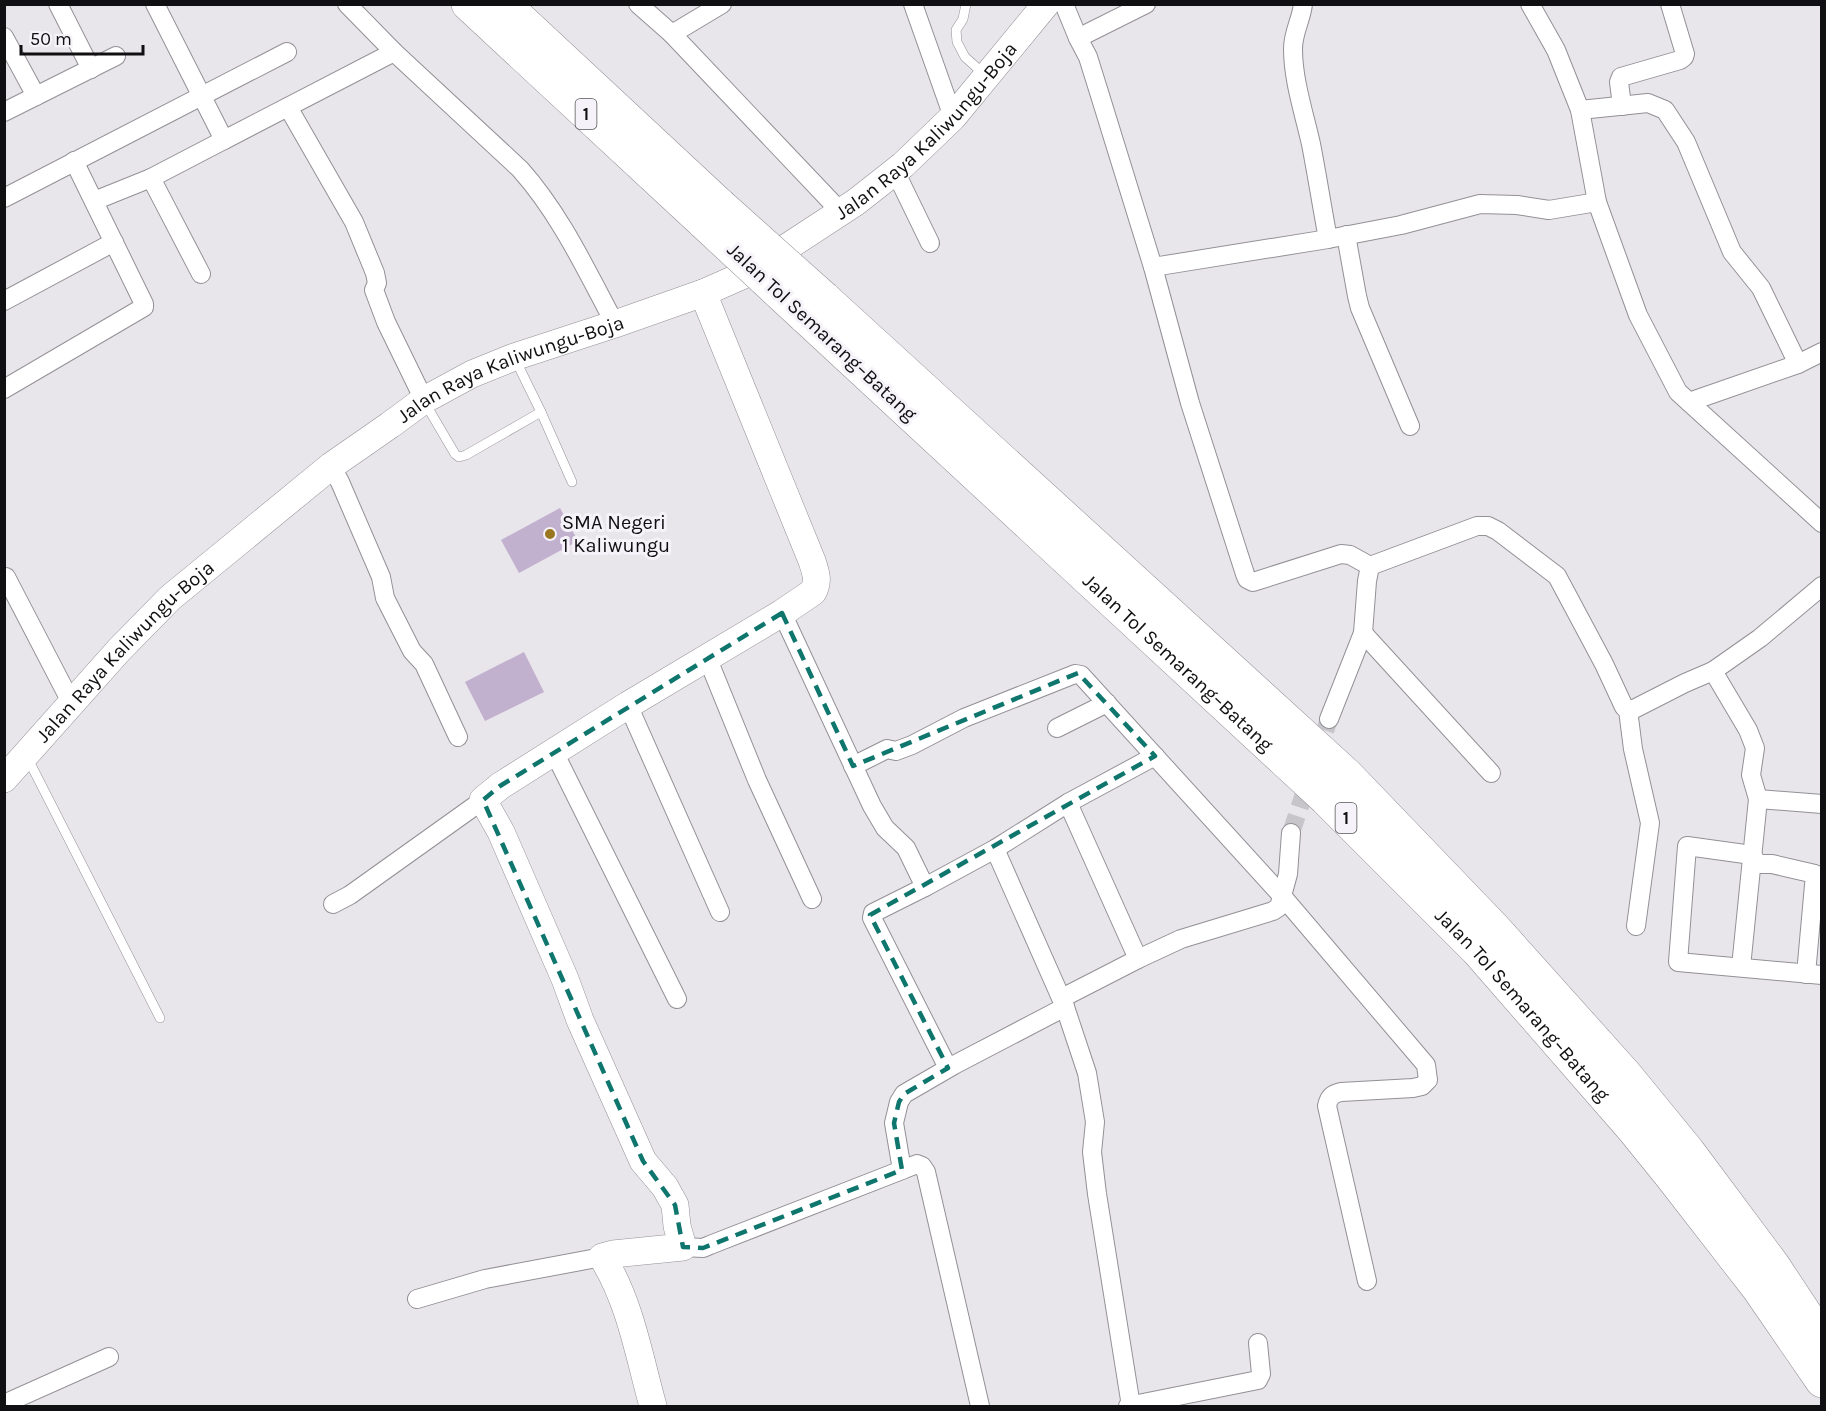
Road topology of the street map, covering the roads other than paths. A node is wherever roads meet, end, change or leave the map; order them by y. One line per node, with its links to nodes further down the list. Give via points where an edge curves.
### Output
1 (58, 4): 22 (street)
2 (154, 4): 24 (street)
3 (347, 4): 20 (street)
4 (468, 4): 39 (highway, Jalan Tol Semarang–Batang / 1)
5 (504, 4): 39 (highway, Jalan Tol Semarang–Batang / 1)
6 (638, 4): 16 (street)
7 (722, 4): 16 (street)
8 (913, 4): 30 (street)
9 (966, 4): 23 (lane, via 956,30 957,42 965,57)
10 (1046, 4): 23 (street, Jalan Raya Kaliwungu-Boja)
11 (1064, 4): 18 (street)
12 (1146, 4): 18 (street)
13 (1303, 4): 41 (street, via 1293,36 1293,52)
14 (1530, 4): 28 (street, via 1556,50)
15 (1670, 4): 26 (street, via 1684,57 1621,77)
16 (672, 34): 38 (street)
17 (4, 37): 25 (street)
18 (1078, 38): 44 (street, via 1088,57)
19 (287, 52): 24 (street)
20 (394, 52): 27 (street); 49 (street, via 530,179 556,214)
21 (116, 56): 22 (street)
22 (91, 69): 25 (street)
23 (987, 76): 30 (street, Jalan Raya Kaliwungu-Boja)
24 (201, 95): 31 (street); 32 (street)
25 (36, 96): 29 (street)
26 (1622, 106): 28 (street); 52 (street, via 1657,106 1677,126 1732,252 1761,288)
27 (288, 107): 31 (street); 54 (street, via 354,222 375,273 374,290 386,322)
28 (1580, 110): 37 (street)
29 (4, 112)
30 (953, 117): 33 (street, Jalan Raya Kaliwungu-Boja)
31 (224, 140): 34 (street)
32 (74, 161): 35 (street); 36 (street)
33 (895, 171): 38 (street, Jalan Raya Kaliwungu-Boja); 43 (street)
34 (151, 178): 36 (street); 45 (street)
35 (4, 198)
36 (94, 201): 42 (street)
37 (1597, 202): 40 (street, via 1549,210 1480,204); 55 (street, via 1638,315 1678,392)
38 (840, 212): 46 (street, Jalan Raya Kaliwungu-Boja, via 746,274)
39 (712, 214): 48 (highway, Jalan Tol Semarang–Batang / 1, bridge)
40 (1346, 235): 41 (street); 57 (street, via 1360,308)
41 (1328, 239): 44 (street)
42 (114, 242): 47 (street); 53 (street, via 144,307)
43 (930, 243)
44 (1153, 267): 61 (street, via 1190,403 1247,579 1253,582 1341,554)
45 (201, 274)
46 (703, 293): 49 (street, Jalan Raya Kaliwungu-Boja); 64 (street, via 816,572 813,592)
47 (4, 301)
48 (814, 307): 107 (highway, Jalan Tol Semarang–Batang / 1, via 1112,560 1347,775 1495,928 1625,1074 1773,1265); 110 (highway, Jalan Tol Semarang–Batang / 1, via 1326,799 1477,950 1671,1176 1758,1288)
49 (615, 324): 51 (street, Jalan Raya Kaliwungu-Boja)
50 (1821, 352): 52 (street)
51 (514, 357): 54 (street, Jalan Raya Kaliwungu-Boja); 56 (lane)
52 (1798, 364): 55 (street)
53 (4, 389)
54 (424, 400): 56 (lane, via 459,457); 58 (street, Jalan Raya Kaliwungu-Boja)
55 (1689, 402): 60 (street)
56 (541, 412): 59 (lane)
57 (1410, 426)
58 (331, 466): 69 (street, Jalan Raya Kaliwungu-Boja, via 170,598); 74 (street, via 381,577 385,598 412,651 424,664)
59 (572, 482)
60 (1821, 523)
61 (1370, 566): 65 (street); 71 (street, via 1477,526 1498,531 1557,576)
62 (6, 577): 69 (street)
63 (1821, 586): 67 (street, via 1760,638)
64 (782, 613): 66 (street); 78 (street)
65 (1363, 633): 72 (street); 79 (street)
66 (707, 657): 70 (street); 91 (street)
67 (1713, 671): 71 (street); 81 (street, via 1755,748 1750,775)
68 (1107, 703): 73 (street); 77 (street); 78 (street, via 1081,675 1075,674)
69 (72, 704): 76 (street, Jalan Raya Kaliwungu-Boja)
70 (628, 705): 75 (street); 93 (street)
71 (1628, 710): 94 (street, via 1650,823)
72 (1329, 719)
73 (1057, 728)
74 (458, 737)
75 (554, 752): 82 (street); 98 (street)
76 (26, 755): 80 (street, Jalan Raya Kaliwungu-Boja); 100 (lane)
77 (1155, 756): 83 (street); 90 (street)
78 (853, 766): 89 (street, via 879,819 906,848)
79 (1491, 773)
80 (4, 779)
81 (1758, 799): 84 (street); 87 (street)
82 (483, 800): 92 (street); 103 (street, via 501,832 638,1150 671,1196)
83 (1068, 803): 86 (street); 95 (street)
84 (1821, 804)
85 (1291, 833): 90 (street)
86 (995, 849): 89 (street); 99 (street)
87 (1752, 855): 88 (street, via 1758,864); 96 (street); 96 (street, via 1687,846 1678,962)
88 (1818, 874): 97 (street)
89 (925, 887): 101 (street, via 873,913 872,918)
90 (1282, 897): 95 (street, via 1273,911 1189,936); 105 (street, via 1424,1060 1428,1071 1428,1080 1422,1086 1341,1092 1329,1098 1327,1106)
91 (812, 899)
92 (333, 904)
93 (720, 912)
94 (1636, 926)
95 (1138, 959): 99 (street)
96 (1741, 967): 97 (street)
97 (1814, 974)
98 (676, 999)
99 (1064, 1003): 101 (street); 112 (street, via 1087,1073 1095,1122 1092,1152 1097,1194)
100 (160, 1018)
101 (948, 1068): 102 (street, via 904,1094 899,1102 894,1123)
102 (902, 1170): 103 (street, via 703,1248); 114 (street, via 917,1164 926,1172)
103 (683, 1247): 104 (street)
104 (602, 1257): 106 (street, via 485,1279); 113 (street, via 626,1309)
105 (1367, 1281)
106 (417, 1299)
107 (1821, 1339)
108 (1258, 1343): 112 (street, via 1258,1380)
109 (109, 1357): 111 (street)
110 (1821, 1381)
111 (4, 1404)
112 (1130, 1406)
113 (653, 1407)
114 (980, 1407)

